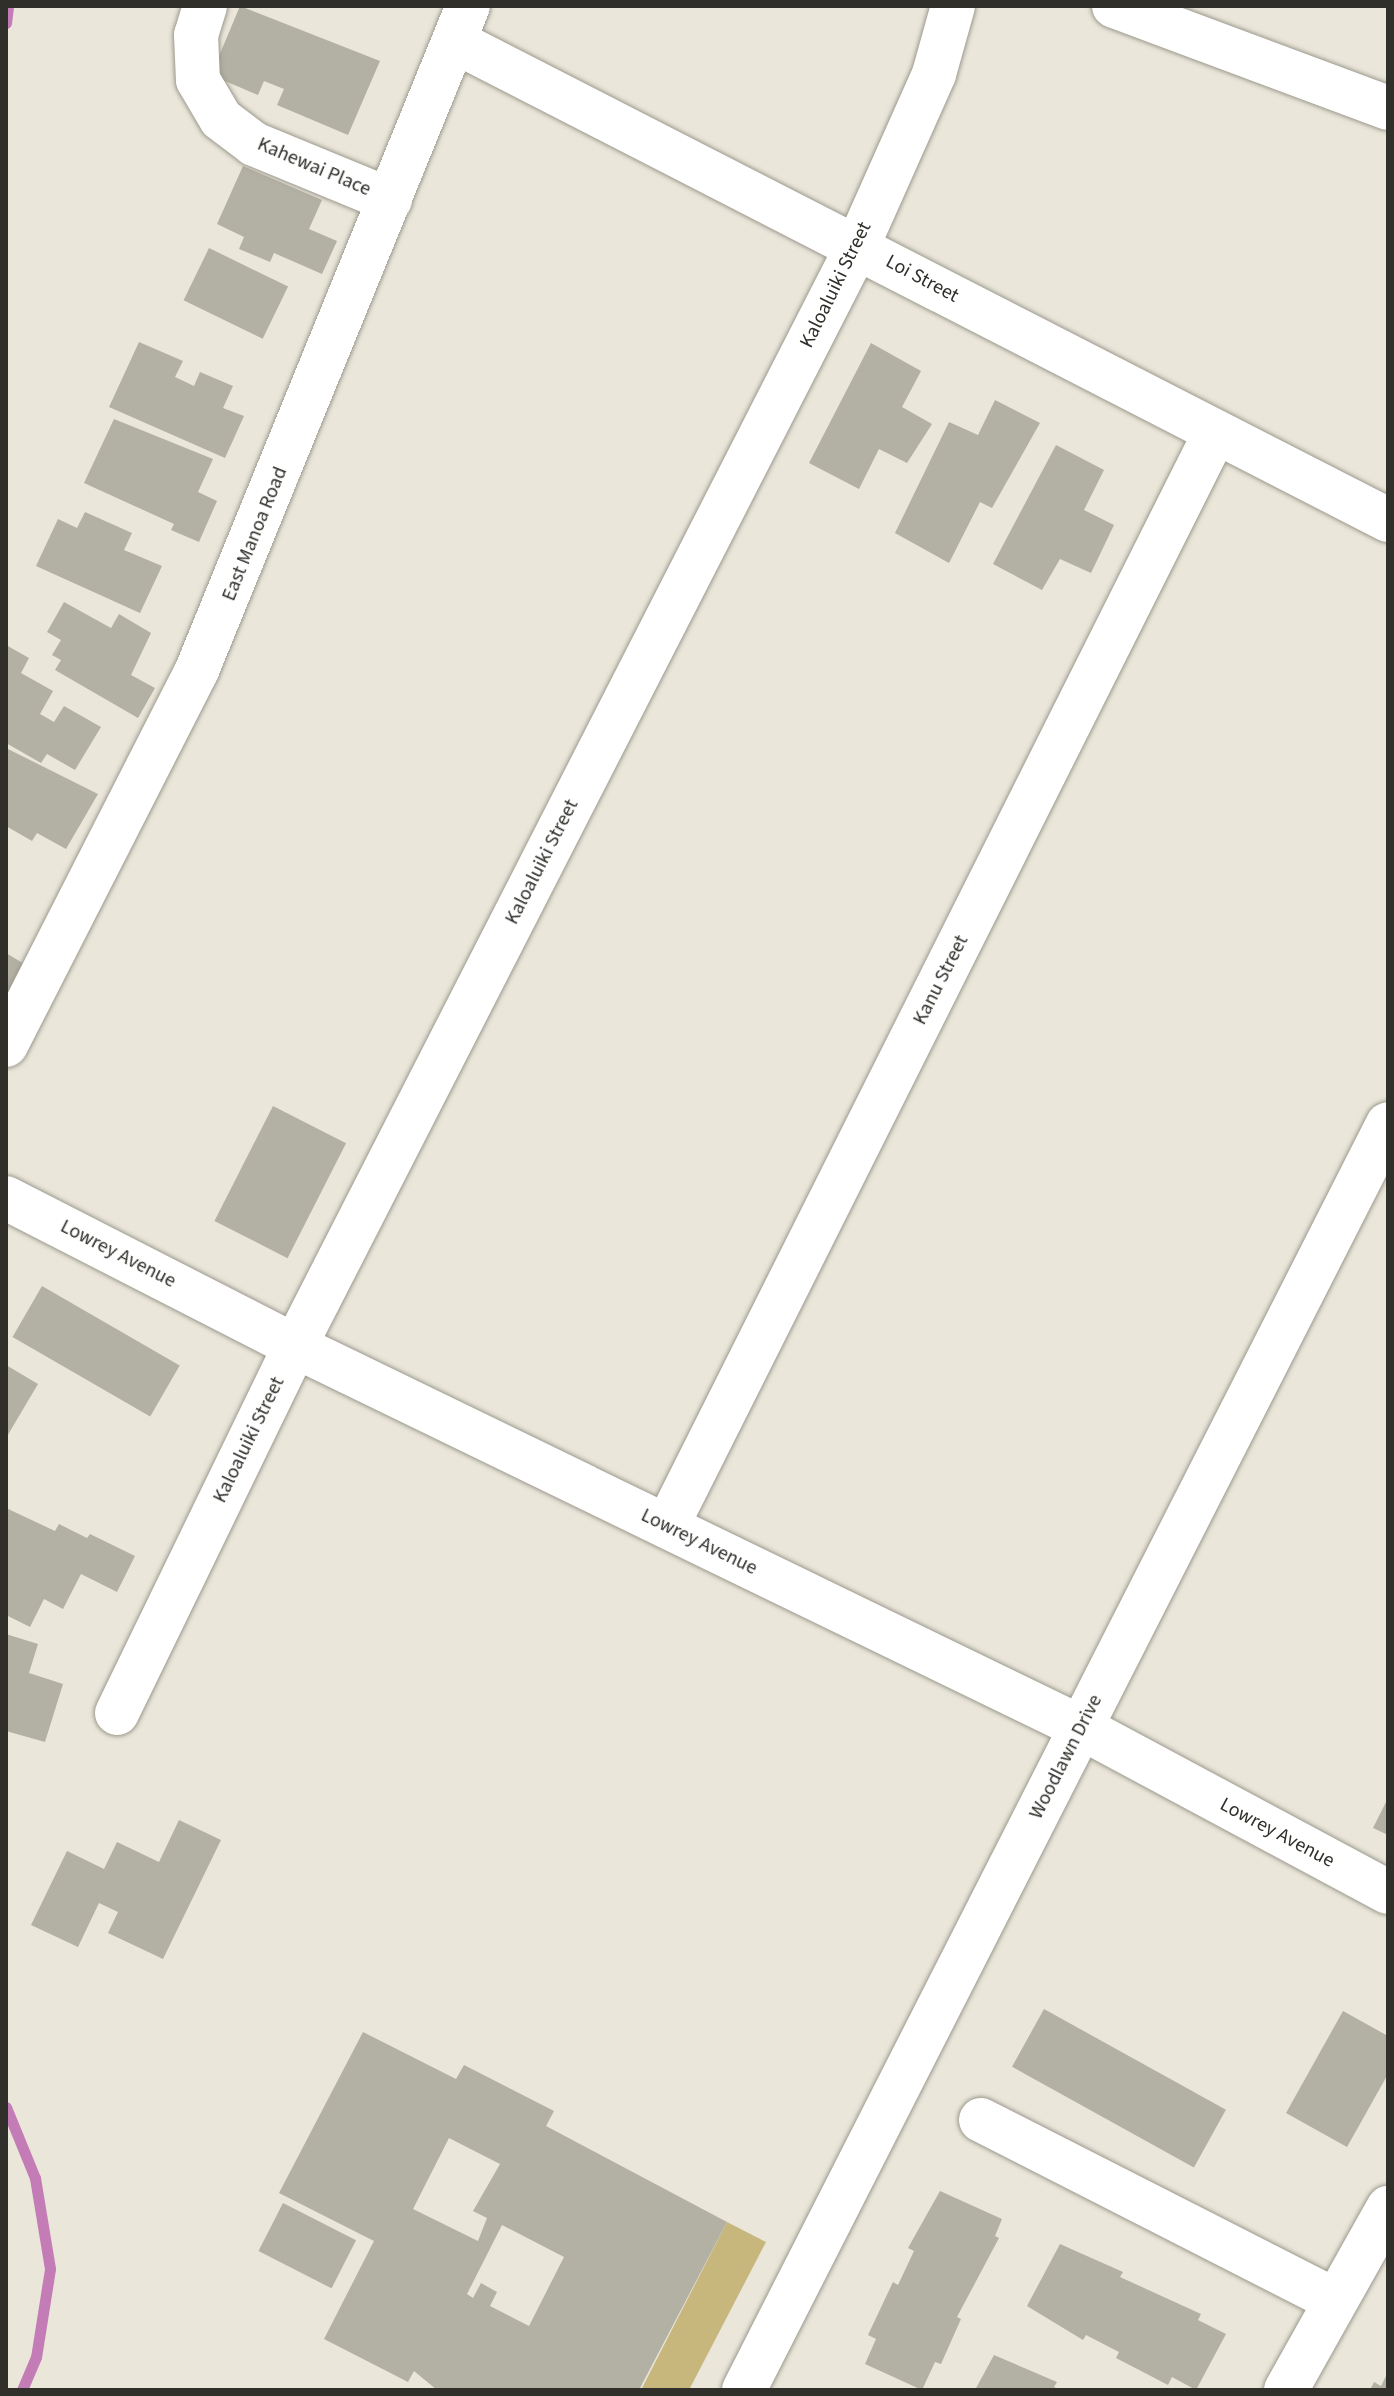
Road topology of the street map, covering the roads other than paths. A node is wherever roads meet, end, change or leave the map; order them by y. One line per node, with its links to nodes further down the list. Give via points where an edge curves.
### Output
1 (205, 6): 6 (street, Kahewai Place, via 196,35 198,80 221,119 254,144)
2 (953, 6): 7 (street, Kaloaluiki Street, via 934,74)
3 (1114, 6): 5 (street)
4 (461, 24): 6 (street, East Manoa Road); 7 (street, Loi Street)
5 (1388, 108)
6 (390, 200): 10 (street, East Manoa Road, via 197,670)
7 (858, 245): 8 (street, Loi Street); 13 (street, Kaloaluiki Street)
8 (1215, 433): 9 (street, Loi Street); 14 (street, Kanu Street)
9 (1388, 520)
10 (6, 1045)
11 (1388, 1124): 16 (street, Woodlawn Drive)
12 (6, 1198): 13 (street, Lowrey Avenue)
13 (295, 1346): 14 (street, Lowrey Avenue); 15 (street, Kaloaluiki Street)
14 (667, 1526): 16 (street, Lowrey Avenue)
15 (117, 1713)
16 (1082, 1728): 17 (street, Lowrey Avenue); 21 (street, Woodlawn Drive)
17 (1388, 1892)
18 (981, 2120): 20 (street)
19 (1388, 2208): 20 (street)
20 (1332, 2299): 22 (street)
21 (744, 2390)
22 (1286, 2390)

